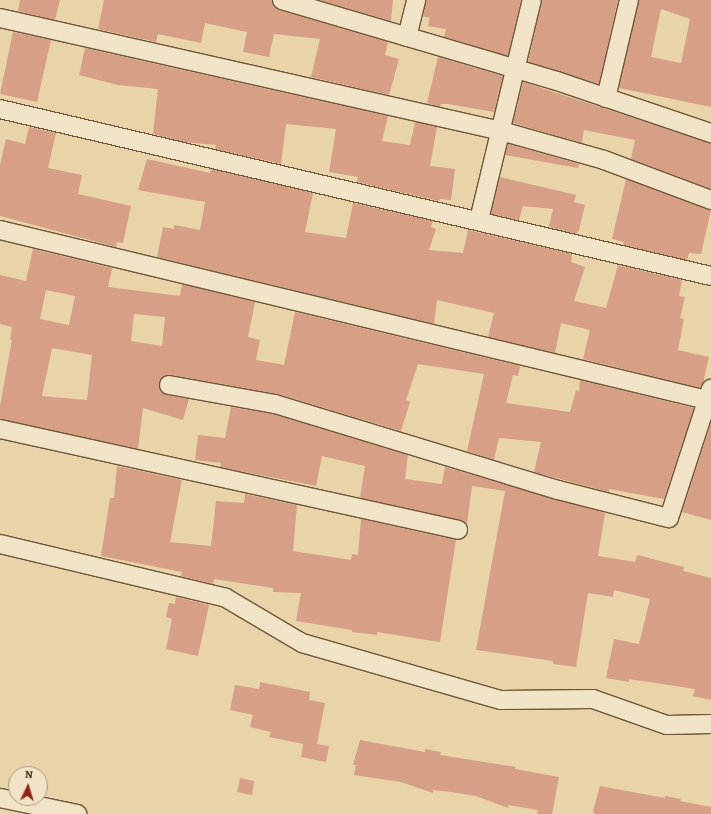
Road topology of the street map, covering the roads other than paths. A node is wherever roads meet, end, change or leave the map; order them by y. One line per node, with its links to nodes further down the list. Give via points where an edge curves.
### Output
1 (282, 0): 6 (street)
2 (416, 0): 6 (street)
3 (532, 0): 7 (street)
4 (629, 0): 8 (street)
5 (0, 18): 10 (street)
6 (407, 37): 7 (street)
7 (516, 69): 8 (street); 10 (street)
8 (606, 98): 11 (street)
9 (0, 109): 13 (street)
10 (501, 131): 12 (street, via 604,160); 13 (street)
11 (711, 133)
12 (711, 200)
13 (479, 220): 15 (street)
14 (0, 230): 17 (street)
15 (711, 276)
16 (169, 385): 17 (street, via 275,404 558,490 669,518)
17 (709, 394)
18 (0, 429): 19 (street)
19 (458, 530)
20 (0, 544): 21 (street, via 226,598 302,643 501,700 593,700 667,725)
21 (711, 724)
22 (0, 798): 23 (street)
23 (77, 814)

